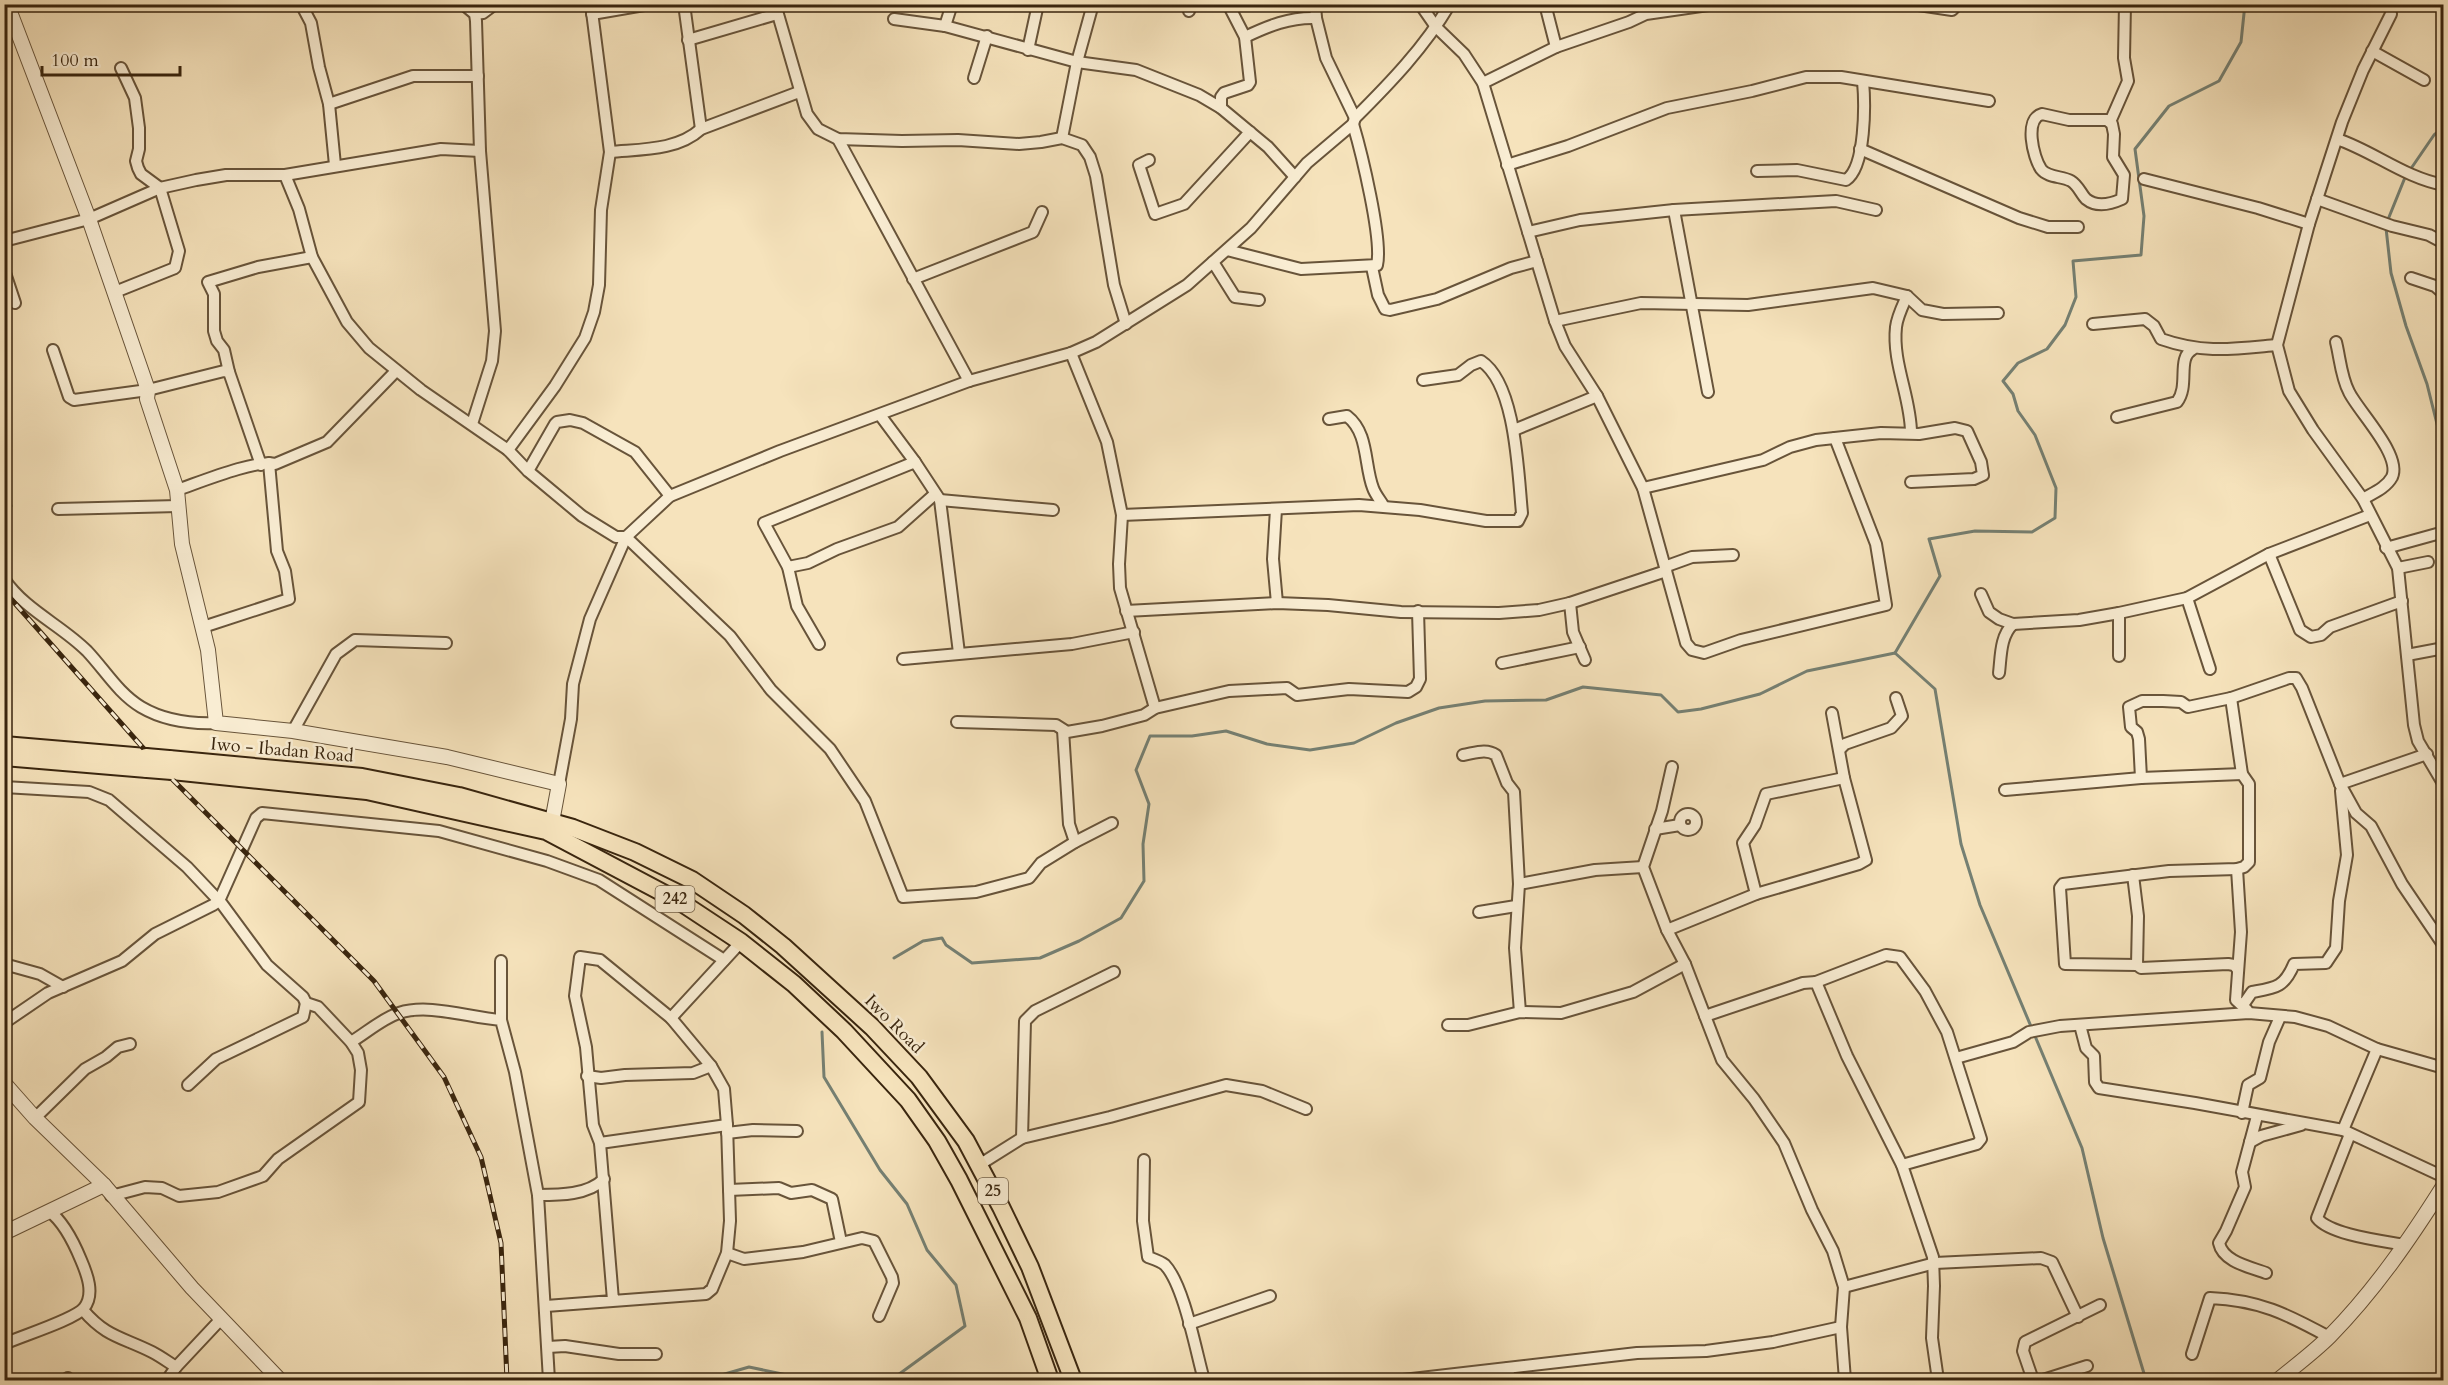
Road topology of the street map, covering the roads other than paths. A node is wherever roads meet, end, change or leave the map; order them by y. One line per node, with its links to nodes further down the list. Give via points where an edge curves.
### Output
1 (463, 4): 21 (street)
2 (495, 4): 21 (street)
3 (650, 4): 19 (street)
4 (684, 4): 29 (street)
5 (952, 4): 25 (street)
6 (1038, 4): 31 (street)
7 (1093, 4): 33 (street)
8 (1228, 4): 28 (street)
9 (1315, 4): 23 (street)
10 (1420, 4): 26 (street)
11 (1450, 4): 26 (street)
12 (1545, 4): 30 (street)
13 (1715, 4): 30 (street, via 1646,14)
14 (1912, 4): 15 (street, via 1952,10)
15 (1958, 4)
16 (2126, 4): 45 (street, via 2124,58 2128,81)
17 (303, 5): 42 (street, via 311,23)
18 (8, 6): 67 (street)
19 (592, 9): 53 (street)
20 (776, 9): 29 (street); 40 (street)
21 (475, 14): 35 (street)
22 (2391, 14): 32 (street)
23 (1316, 18): 28 (street, via 1271,24); 44 (street, via 1326,58)
24 (894, 19): 25 (street)
25 (945, 26): 27 (street)
26 (1436, 27): 39 (street, via 1464,54); 44 (street)
27 (987, 36): 31 (street); 36 (street)
28 (1245, 37): 43 (street, via 1250,82 1224,93)
29 (688, 40): 46 (street)
30 (1556, 46): 39 (street)
31 (1028, 50): 33 (street)
32 (2372, 51): 37 (street); 50 (street)
33 (1077, 62): 43 (street, via 1136,70); 49 (street)
34 (121, 68): 62 (street, via 138,114 138,168)
35 (478, 76): 42 (street, via 413,75); 52 (street)
36 (974, 78)
37 (2424, 80)
38 (1863, 81): 41 (street); 51 (street, via 1865,112); 56 (street, via 1806,77 1667,108)
39 (1483, 83): 56 (street)
40 (799, 92): 46 (street); 48 (street, via 812,122)
41 (1989, 101)
42 (329, 104): 55 (street)
43 (1221, 108): 47 (street)
44 (1354, 121): 59 (street); 77 (street, via 1378,245 1377,265)
45 (2110, 122): 45 (street, via 2037,116 2031,132 2041,169 2072,182 2088,201 2106,205 2122,199 2124,175 2113,157)
46 (701, 129): 53 (street, via 676,144)
47 (1250, 132): 54 (street, via 1184,204 1155,214 1139,165); 59 (street)
48 (838, 138): 49 (street, via 1019,144); 80 (street)
49 (1062, 138): 89 (street, via 1082,145 1093,166 1114,285)
50 (2337, 139): 61 (street, via 2415,177); 63 (street)
51 (1860, 149): 57 (street, via 1846,180 1797,170); 69 (street, via 2019,218 2048,227)
52 (480, 152): 55 (street, via 441,149); 106 (street, via 495,331 492,361)
53 (610, 152): 110 (street, via 600,210 599,285 594,312 585,338)
54 (1149, 160)
55 (336, 165): 58 (street)
56 (1507, 165): 70 (street)
57 (1757, 171)
58 (285, 174): 62 (street, via 226,176); 74 (street)
59 (1295, 177): 73 (street)
60 (2144, 179): 68 (street)
61 (2444, 185)
62 (160, 189): 67 (street); 81 (street, via 179,250 175,268)
63 (2317, 199): 68 (street); 71 (street)
64 (1674, 210): 65 (street, via 1836,201); 70 (street, via 1580,220); 86 (street)
65 (1876, 210)
66 (1042, 212): 80 (street, via 1033,232)
67 (89, 219): 72 (street); 81 (street)
68 (2309, 224): 92 (street)
69 (2078, 227)
70 (1528, 232): 75 (street)
71 (2443, 240)
72 (4, 241)
73 (1227, 250): 76 (street); 77 (street, via 1301,269)
74 (312, 257): 96 (street, via 347,322); 97 (street, via 208,282 214,294 214,331)
75 (1537, 261): 77 (street, via 1437,299 1390,310 1385,309 1378,295); 88 (street)
76 (1213, 262): 84 (street, via 1235,297); 89 (street, via 1188,285)
77 (1372, 267)
78 (4, 270): 85 (street)
79 (2411, 278): 82 (street, via 2435,286)
80 (913, 279): 99 (street)
81 (115, 292): 100 (street)
82 (2444, 294)
83 (1907, 296): 86 (street, via 1873,288 1748,305); 87 (street, via 1922,310 1943,314); 108 (street, via 1896,326)
84 (1259, 300)
85 (15, 303)
86 (1691, 303): 88 (street, via 1641,303); 101 (street)
87 (1998, 313)
88 (1556, 321): 102 (street, via 1565,346)
89 (1126, 324): 95 (street)
90 (2093, 324): 93 (street, via 2145,319 2161,339)
91 (2336, 342): 119 (street, via 2347,389 2392,460 2393,475 2385,486)
92 (2277, 345): 93 (street); 119 (street, via 2289,391)
93 (2193, 349): 104 (street, via 2184,359 2182,394 2177,402)
94 (53, 350): 100 (street, via 69,397 74,400)
95 (1071, 353): 99 (street); 126 (street, via 1107,442)
96 (396, 371): 106 (street); 112 (street, via 327,442 275,465)
97 (229, 372): 100 (street); 112 (street)
98 (1423, 380): 107 (street, via 1458,375 1480,361 1490,368 1501,386)
99 (969, 381): 103 (street)
100 (148, 390): 116 (street, via 147,399)
101 (1708, 392)
102 (1597, 396): 107 (street); 115 (street)
103 (880, 415): 111 (street); 117 (street)
104 (2117, 417)
105 (1329, 419): 120 (street, via 1347,416 1355,422 1373,489)
106 (472, 424): 110 (street)
107 (1514, 430): 120 (street, via 1522,513 1518,521 1486,521)
108 (1911, 433): 109 (street); 114 (street, via 1955,428 1967,431 1983,474)
109 (1835, 438): 115 (street, via 1790,447 1763,460); 135 (street, via 1876,544 1886,605 1741,640 1704,653 1692,650 1686,643)
110 (508, 450): 113 (street)
111 (915, 462): 118 (street); 133 (street, via 764,523)
112 (265, 464): 116 (street); 146 (street, via 277,551 289,599)
113 (528, 471): 117 (street, via 555,424 570,420 583,423 635,452); 128 (street, via 582,516 616,537)
114 (1911, 482)
115 (1643, 488): 135 (street)
116 (177, 490): 121 (street)
117 (670, 496): 128 (street)
118 (937, 497): 124 (street); 133 (street, via 898,527 808,563); 152 (street)
119 (2363, 500): 125 (street)
120 (1383, 505): 123 (street)
121 (178, 507): 122 (street); 146 (street, via 182,544)
122 (58, 509)
123 (1276, 509): 126 (street); 140 (street, via 1273,559)
124 (1053, 510)
125 (2370, 514): 129 (street); 130 (street)
126 (1122, 515): 142 (street, via 1120,588)
127 (2444, 532): 129 (street)
128 (626, 537): 178 (street, via 583,644 573,684); 187 (street, via 730,636 771,690 830,749 865,801 903,897 976,892 1029,878 1041,863)
129 (2386, 548): 134 (street)
130 (2269, 554): 138 (street); 139 (street, via 2300,630 2311,638 2330,627)
131 (1733, 555): 135 (street, via 1692,557 1667,566)
132 (2428, 562): 134 (street)
133 (788, 567): 149 (street, via 797,606)
134 (2398, 568): 139 (street)
135 (1666, 571): 141 (street)
136 (4, 579): 165 (street, via 19,597 86,650 122,693 141,707 193,724)
137 (1981, 594): 145 (street, via 1989,612)
138 (2187, 598): 144 (street); 158 (street)
139 (2402, 601): 153 (street)
140 (1277, 603): 142 (street); 143 (street)
141 (1570, 603): 143 (street, via 1499,614); 150 (street, via 1573,632)
142 (1126, 611): 147 (street)
143 (1418, 611): 162 (street, via 1420,679 1408,692 1349,690 1298,695 1287,688 1229,691)
144 (2119, 613): 145 (street); 154 (street)
145 (2013, 624): 159 (street, via 2002,645)
146 (203, 627): 165 (street)
147 (1134, 632): 152 (street, via 1072,644); 162 (street)
148 (446, 643): 167 (street, via 355,640 345,645 336,654)
149 (819, 644)
150 (1580, 648): 156 (street); 157 (street)
151 (2444, 648): 153 (street)
152 (959, 653): 155 (street)
153 (2407, 655): 170 (street, via 2414,725)
154 (2119, 656)
155 (903, 659)
156 (1585, 660)
157 (1502, 663)
158 (2210, 669)
159 (1999, 673)
160 (1896, 698): 169 (street, via 1902,716 1891,728)
161 (2231, 698): 175 (street); 177 (street, via 2188,707 2163,700 2142,701 2129,707 2131,727 2139,739); 179 (street, via 2279,680 2296,678)
162 (1155, 708): 166 (street, via 1144,715 1102,726)
163 (1832, 713): 169 (street)
164 (957, 722): 166 (street, via 1056,725)
165 (216, 723): 167 (street)
166 (1063, 730): 187 (street, via 1068,824)
167 (293, 731): 178 (street, via 447,757)
168 (4, 745): 173 (main road, Iwo - Ibadan Road)
169 (1840, 749): 176 (street)
170 (2427, 754): 179 (street); 180 (street)
171 (1463, 755): 191 (street, via 1493,752 1514,792)
172 (4, 757): 173 (main road, Iwo - Ibadan Road)
173 (146, 763): 185 (main road, Iwo - Ibadan Road, bridge, via 367,791)
174 (1672, 767): 186 (street)
175 (2242, 774): 177 (street); 189 (street, via 2249,784 2249,862)
176 (1844, 778): 192 (street, via 1766,794 1755,825 1743,843); 192 (street, via 1866,860)
177 (2141, 778): 182 (street)
178 (559, 784): 185 (street)
179 (2340, 784): 198 (street, via 2356,813 2371,826 2402,884); 209 (street, via 2348,855 2339,901 2336,948 2326,963 2294,964 2278,988 2252,992)
180 (2444, 785)
181 (4, 787): 193 (street, via 89,792 109,800 187,867)
182 (2005, 790)
183 (1112, 823): 187 (street)
184 (1680, 825): 186 (street)
185 (549, 827): 197 (main road, 242, via 682,903); 239 (main road, Iwo Road / 25, via 635,852 692,880 744,915 872,1027 919,1077)
186 (1655, 830): 188 (street)
187 (1075, 842)
188 (1643, 867): 191 (street, via 1595,870); 196 (street)
189 (2237, 869): 190 (street); 204 (street, via 2241,932)
190 (2133, 875): 203 (street); 203 (street, via 2063,884 2060,888 2065,964)
191 (1519, 884): 194 (street)
192 (1756, 894): 196 (street)
193 (219, 901): 199 (street, via 256,818 262,813 439,831 496,845 599,880); 207 (street, via 155,934 122,961); 208 (street, via 267,965)
194 (1516, 906): 195 (street); 210 (street)
195 (1479, 912)
196 (1667, 930): 201 (street)
197 (741, 942): 199 (street); 276 (main road, 242, via 844,1031 908,1100 937,1141 1028,1318)
198 (2444, 946)
199 (724, 960): 213 (street)
200 (501, 961): 214 (street)
201 (1685, 963): 210 (street, via 1634,992 1561,1013); 211 (street)
202 (4, 964): 207 (street, via 40,974)
203 (2138, 965): 204 (street, via 2144,969 2228,964)
204 (2238, 970): 209 (street, via 2236,1000)
205 (1114, 972): 235 (street, via 1035,1011 1025,1021)
206 (1816, 982): 211 (street); 221 (street, via 1886,955 1900,957 1925,991); 240 (street, via 1847,1056)
207 (63, 987): 215 (street)
208 (306, 1003): 218 (street, via 318,1007); 226 (street, via 303,1017 216,1059)
209 (2246, 1009): 212 (street); 217 (street)
210 (1520, 1012): 216 (street, via 1468,1025)
211 (1705, 1016): 254 (street, via 1722,1060 1784,1143 1833,1251)
212 (2280, 1017): 220 (street, via 2328,1026); 228 (street, via 2260,1078 2248,1085)
213 (671, 1018): 222 (street); 224 (street, via 600,960 580,957 575,996 586,1047)
214 (501, 1020): 218 (street, via 441,1011 408,1011 397,1013); 246 (street)
215 (4, 1023)
216 (1448, 1025)
217 (2080, 1025): 221 (street, via 2029,1032 2013,1042); 228 (street, via 2086,1048 2094,1056 2098,1088)
218 (351, 1042): 244 (street, via 360,1062 358,1102 278,1160 263,1176 218,1192 180,1196 162,1188)
219 (130, 1044): 230 (street, via 118,1047 85,1069)
220 (2377, 1049): 223 (street); 234 (street)
221 (1956, 1058): 240 (street, via 1980,1141)
222 (711, 1066): 224 (street, via 693,1073); 232 (street, via 724,1089)
223 (2444, 1068)
224 (587, 1076): 237 (street, via 593,1125)
225 (4, 1083): 230 (street)
226 (188, 1085)
227 (1306, 1109): 235 (street, via 1262,1091 1226,1085)
228 (2242, 1113): 229 (street)
229 (2257, 1116): 231 (street); 236 (street)
230 (35, 1118): 244 (street)
231 (2305, 1124): 234 (street); 236 (street)
232 (727, 1129): 233 (street); 237 (street); 245 (street)
233 (797, 1131)
234 (2346, 1132): 241 (street); 250 (street, via 2317,1218 2326,1226)
235 (1022, 1138): 239 (street)
236 (2250, 1142): 253 (street, via 2242,1172 2245,1187 2219,1243 2232,1259)
237 (600, 1143): 242 (street)
238 (1144, 1160): 263 (street, via 1143,1221 1148,1257 1164,1265 1172,1276)
239 (979, 1165): 277 (main road, Iwo Road / 25, via 1029,1267)
240 (1902, 1165): 252 (street)
241 (2444, 1177)
242 (604, 1179): 246 (street, via 597,1186 566,1195); 256 (street)
243 (2444, 1185): 250 (street)
244 (107, 1190): 247 (street); 262 (street)
245 (729, 1190): 249 (street, via 812,1190 832,1199); 251 (street)
246 (538, 1195): 258 (street)
247 (49, 1211): 248 (street); 259 (street, via 58,1218 88,1274 89,1295)
248 (4, 1233)
249 (841, 1242): 251 (street, via 803,1252 744,1259); 260 (street, via 868,1239 884,1259 893,1283)
250 (2405, 1245): 265 (street)
251 (727, 1253): 256 (street, via 712,1289 706,1293)
252 (1935, 1263): 254 (street); 261 (street, via 2048,1259); 282 (street, via 1932,1338)
253 (2266, 1273)
254 (1844, 1287): 264 (street)
255 (1270, 1296): 263 (street)
256 (613, 1300): 258 (street)
257 (2100, 1305): 261 (street)
258 (546, 1306): 267 (street)
259 (83, 1310): 266 (street); 271 (street, via 118,1339 152,1352)
260 (879, 1316)
261 (2078, 1317): 283 (street, via 2022,1346)
262 (221, 1319): 271 (street); 274 (street)
263 (1188, 1324): 278 (street)
264 (1841, 1328): 272 (street, via 1706,1351 1637,1353); 281 (street)
265 (2329, 1337): 269 (street, via 2280,1311 2240,1299 2210,1298); 285 (street)
266 (4, 1344)
267 (548, 1347): 268 (street); 275 (street)
268 (656, 1354)
269 (2192, 1354)
270 (2086, 1366): 284 (street)
271 (176, 1367): 273 (street)
272 (1508, 1368): 279 (street); 280 (street)
273 (167, 1380)
274 (280, 1380)
275 (549, 1380)
276 (1050, 1380)
277 (1073, 1380)
278 (1204, 1380)
279 (1403, 1380)
280 (1510, 1380)
281 (1845, 1380)
282 (1938, 1380)
283 (2032, 1380)
284 (2043, 1380)
285 (2278, 1380)

